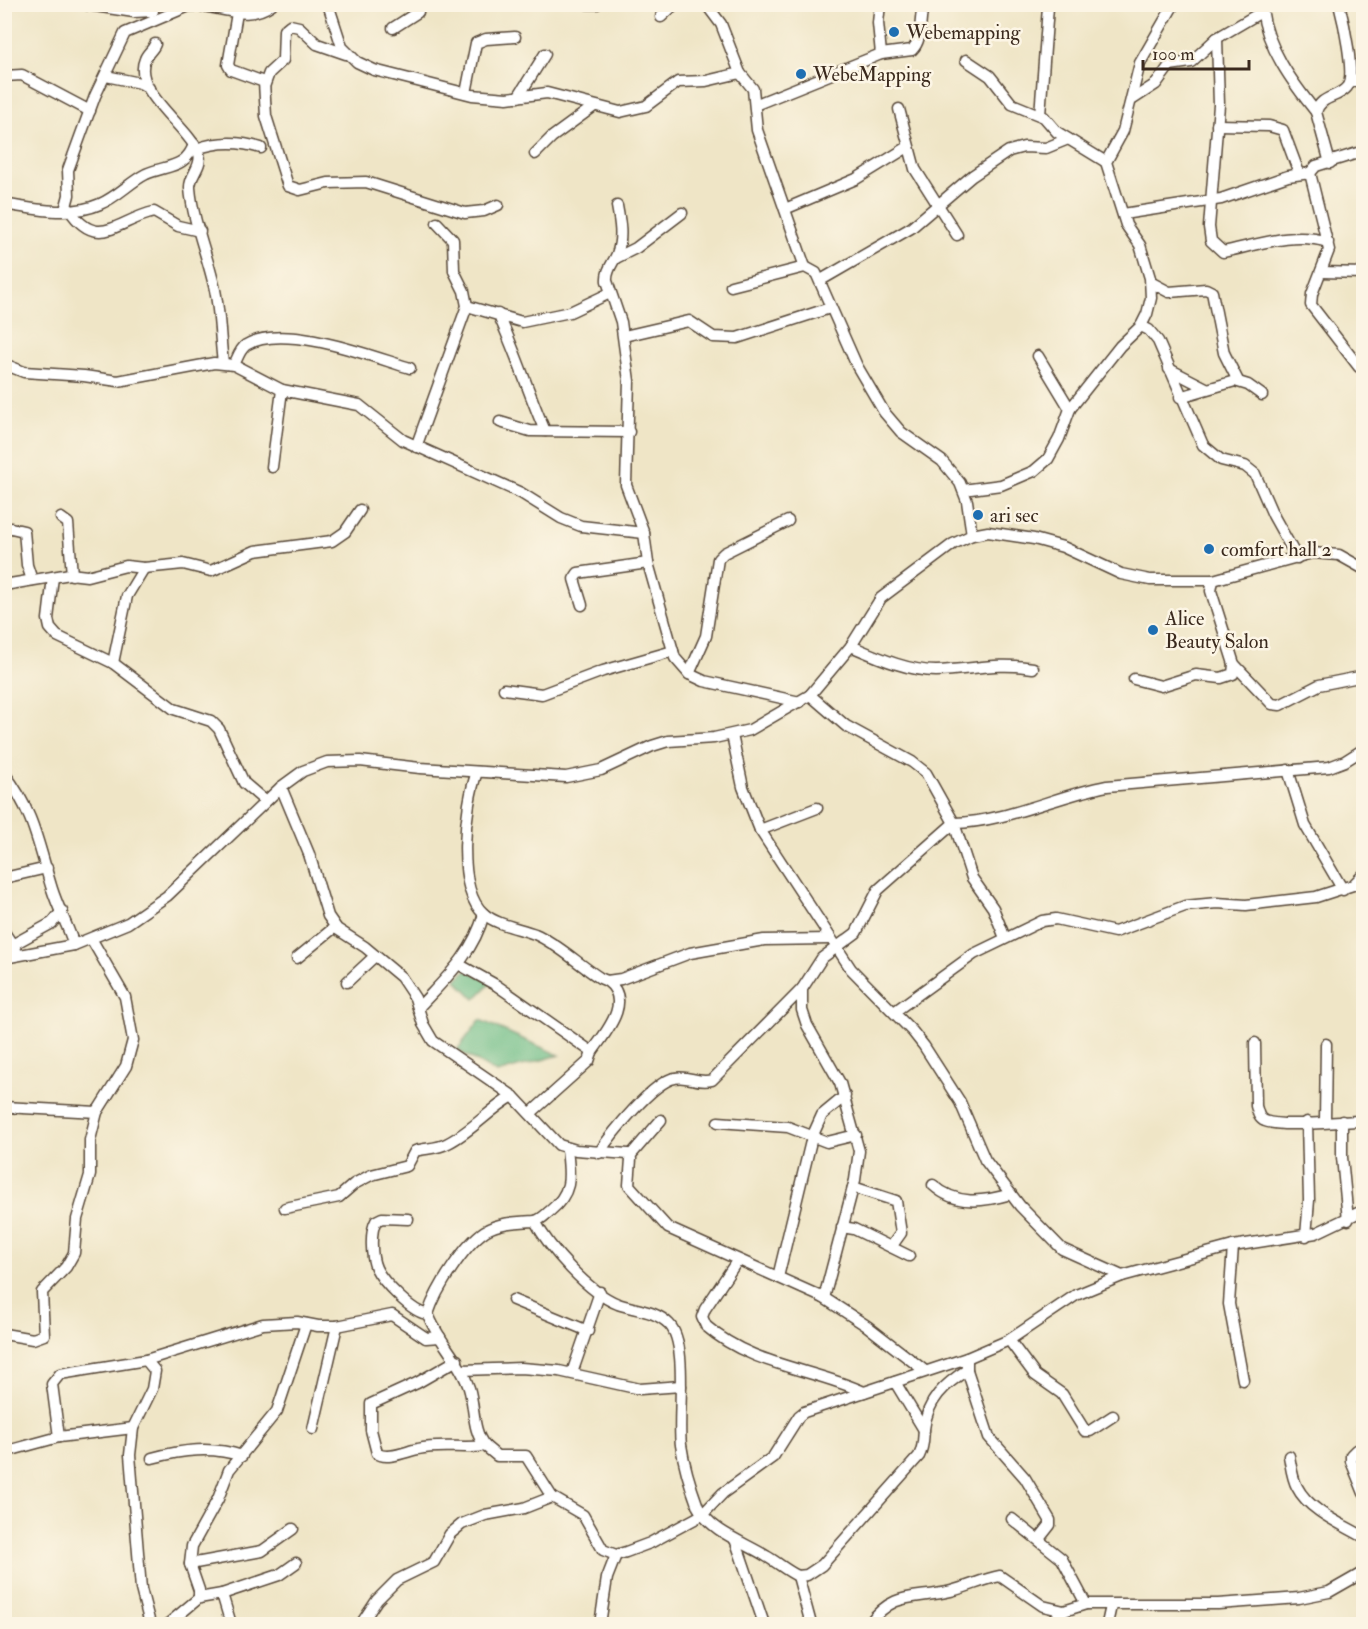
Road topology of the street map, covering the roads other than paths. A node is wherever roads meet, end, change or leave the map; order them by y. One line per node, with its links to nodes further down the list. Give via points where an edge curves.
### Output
1 (82, 4): 15 (street, via 134,12)
2 (272, 4): 16 (street, via 252,14)
3 (328, 4): 22 (street)
4 (418, 4): 18 (street, via 418,12)
5 (587, 4): 6 (street)
6 (597, 4)
7 (675, 4): 17 (street)
8 (880, 4): 24 (street)
9 (924, 4): 24 (street, via 916,47)
10 (1174, 4): 35 (street, via 1140,63)
11 (1339, 4): 31 (street)
12 (711, 5): 26 (street)
13 (1048, 7): 41 (street)
14 (1264, 7): 20 (street); 40 (street, via 1273,46)
15 (156, 10): 16 (street, via 200,5); 29 (street, via 125,33)
16 (237, 13): 30 (street, via 228,65 231,70)
17 (661, 17)
18 (393, 28)
19 (515, 37): 33 (street, via 476,43)
20 (1218, 38): 35 (street, via 1191,62 1170,65 1156,84); 42 (street)
21 (155, 44): 32 (street, via 145,59)
22 (346, 54): 30 (street, via 317,44 299,27 290,25 284,30 283,60 268,73); 33 (street, via 374,70)
23 (545, 54): 34 (street)
24 (881, 54): 36 (street)
25 (966, 60): 41 (street, via 990,76 1006,99)
26 (740, 73): 36 (street, via 749,82); 37 (street, via 706,81 678,81 638,110 612,112)
27 (1364, 75): 31 (street)
28 (4, 76): 39 (street, via 34,79)
29 (106, 76): 32 (street); 39 (street)
30 (265, 84): 54 (street, via 266,116 285,181 294,190 357,182 465,213)
31 (1349, 84): 40 (street, via 1322,100)
32 (149, 88): 44 (street, via 159,107)
33 (466, 93): 34 (street)
34 (519, 97): 37 (street, via 547,93)
35 (1133, 99): 49 (street, via 1123,131)
36 (757, 104): 57 (street, via 757,130)
37 (593, 106): 48 (street)
38 (899, 109): 45 (street)
39 (90, 111): 58 (street, via 68,171)
40 (1316, 112): 50 (street)
41 (1040, 115): 43 (street)
42 (1217, 125): 51 (street, via 1283,130); 52 (street)
43 (1068, 139): 49 (street); 56 (street, via 1046,148 1009,151 972,176)
44 (195, 147): 46 (street, via 228,142); 58 (street, via 177,165 148,173 99,205); 62 (street, via 200,163 190,186)
45 (908, 147): 56 (street, via 915,169); 57 (street, via 856,179)
46 (261, 148)
47 (1364, 151): 50 (street)
48 (535, 154)
49 (1106, 162): 60 (street)
50 (1330, 163): 51 (street)
51 (1305, 173): 52 (street); 64 (street)
52 (1211, 201): 60 (street); 64 (street, via 1209,234 1223,252 1296,237)
53 (4, 204): 58 (street)
54 (498, 205)
55 (617, 206): 65 (street, via 621,230)
56 (938, 207): 63 (street); 69 (street, via 900,235)
57 (785, 209): 66 (street)
58 (67, 210): 62 (street, via 83,227 96,232 154,212 178,226)
59 (682, 213): 65 (street, via 636,248)
60 (1123, 214): 70 (street, via 1129,232 1140,245)
61 (437, 223): 73 (street, via 453,240 454,271)
62 (200, 231): 79 (street)
63 (957, 235)
64 (1328, 242): 67 (street)
65 (615, 258): 72 (street, via 606,274)
66 (805, 267): 69 (street); 71 (street)
67 (1321, 272): 68 (street); 82 (street, via 1311,305 1359,367)
68 (1364, 273)
69 (821, 280): 74 (street)
70 (1152, 283): 76 (street, via 1150,307); 84 (street, via 1169,292 1212,292 1224,354)
71 (731, 286)
72 (610, 293): 75 (street, via 552,318 522,322); 77 (street)
73 (467, 306): 75 (street); 93 (street)
74 (830, 308): 77 (street, via 737,338 713,337 689,321); 95 (street, via 884,412 901,432 942,461)
75 (498, 314): 91 (street)
76 (1141, 326): 83 (street, via 1158,341); 89 (street)
77 (624, 336): 92 (street)
78 (1038, 356): 89 (street)
79 (228, 364): 80 (street, via 118,381 24,372); 81 (street, via 246,345 293,337); 86 (street)
80 (5, 365)
81 (410, 368)
82 (1364, 368)
83 (1169, 369): 85 (street); 88 (street)
84 (1238, 381): 85 (street); 87 (street)
85 (1206, 388): 88 (street)
86 (282, 390): 93 (street, via 359,405 393,434); 94 (street)
87 (1262, 395)
88 (1180, 397): 102 (street, via 1207,450 1221,460 1250,468 1255,474)
89 (1070, 409): 95 (street, via 1053,453 1040,467 1001,485)
90 (500, 422): 91 (street)
91 (545, 431): 92 (street)
92 (629, 432): 100 (street, via 626,484)
93 (416, 447): 100 (street, via 581,526)
94 (272, 467)
95 (963, 490): 101 (street)
96 (360, 510): 104 (street, via 345,532 332,541 255,551 211,571 183,564)
97 (61, 518): 106 (street, via 69,523)
98 (788, 521): 117 (street, via 718,559 706,636)
99 (11, 528): 108 (street, via 24,531)
100 (644, 533): 103 (street)
101 (972, 535): 109 (street, via 988,532 1034,539 1135,578); 112 (street, via 953,544 881,598)
102 (1297, 558): 105 (street, via 1312,553 1339,555); 109 (street)
103 (648, 563): 111 (street, via 578,573 574,579); 113 (street)
104 (144, 568): 106 (street, via 126,566 87,576); 114 (street, via 127,596)
105 (1364, 570)
106 (72, 574): 107 (street)
107 (53, 577): 108 (street); 114 (street, via 50,628 63,640)
108 (32, 580): 110 (street)
109 (1213, 580): 115 (street, via 1211,591)
110 (4, 585)
111 (582, 605)
112 (851, 646): 116 (street, via 893,662 933,671 1003,664); 121 (street)
113 (673, 651): 117 (street); 120 (street, via 542,693)
114 (113, 663): 129 (street, via 174,709 211,721 219,729 244,783)
115 (1234, 664): 118 (street, via 1276,706 1319,685); 119 (street, via 1233,674 1221,678 1196,675 1161,686)
116 (1033, 668)
117 (689, 674): 122 (street, via 704,681)
118 (1364, 676)
119 (1134, 679)
120 (504, 689)
121 (810, 695): 122 (street); 131 (street, via 846,726 920,767)
122 (800, 702): 123 (street, via 767,722)
123 (732, 735): 126 (street, via 652,746 583,775); 132 (street, via 742,787)
124 (1363, 749): 125 (street, via 1329,767)
125 (1288, 770): 131 (street, via 1107,786 976,822); 136 (street, via 1305,825)
126 (477, 772): 128 (street, via 341,760 314,766); 138 (street, via 469,804 465,864 470,891)
127 (4, 773): 133 (street, via 24,800)
128 (281, 787): 129 (street); 139 (street)
129 (265, 801): 142 (street, via 167,896 128,923)
130 (818, 808): 132 (street)
131 (954, 822): 141 (street, via 972,878 993,908); 143 (street, via 878,890 856,933)
132 (760, 830): 143 (street)
133 (47, 868): 135 (street); 137 (street)
134 (1364, 874): 136 (street)
135 (4, 878)
136 (1342, 890): 141 (street, via 1270,903 1185,906 1114,932 1050,919)
137 (62, 911): 144 (street, via 52,923); 145 (street)
138 (484, 914): 150 (street); 151 (street, via 543,939)
139 (335, 927): 147 (street); 149 (street)
140 (4, 932): 144 (street)
141 (1005, 938): 155 (street, via 974,954)
142 (92, 940): 145 (street); 162 (street, via 120,985 133,1029 126,1066)
143 (832, 943): 151 (street, via 764,940 679,957); 153 (street); 155 (street, via 866,987)
144 (14, 944): 146 (street)
145 (74, 945): 146 (street)
146 (18, 956): 148 (street)
147 (375, 956): 152 (street); 154 (street, via 401,977)
148 (4, 958)
149 (297, 958)
150 (460, 965): 154 (street); 158 (street, via 496,985)
151 (607, 981): 158 (street, via 615,987 618,1001 615,1019)
152 (347, 982)
153 (802, 989): 160 (street, via 807,1025); 173 (street, via 712,1080 678,1077 668,1081 633,1110)
154 (419, 1006): 159 (street, via 433,1041)
155 (894, 1012): 177 (street, via 913,1032 960,1102 979,1150)
156 (1255, 1043): 169 (street, via 1258,1116 1273,1122)
157 (1326, 1044): 165 (street)
158 (592, 1052): 163 (street, via 589,1061)
159 (513, 1096): 163 (street); 178 (street, via 448,1143 415,1151 404,1168 371,1175 339,1197)
160 (845, 1096): 170 (street); 171 (street, via 822,1115)
161 (4, 1107): 162 (street)
162 (97, 1112): 198 (street, via 90,1140 90,1175 77,1219 74,1253 42,1292 44,1335 33,1339)
163 (531, 1112): 172 (street, via 554,1140)
164 (661, 1120): 174 (street)
165 (1325, 1121): 166 (street); 169 (street)
166 (1342, 1121): 167 (street); 181 (street, via 1341,1158)
167 (1364, 1121)
168 (718, 1122): 171 (street, via 788,1127)
169 (1307, 1122): 184 (street)
170 (856, 1135): 171 (street, via 834,1142); 176 (street, via 859,1162)
171 (812, 1137): 190 (street)
172 (567, 1149): 173 (street); 182 (street, via 565,1198)
173 (599, 1153): 174 (street, via 620,1152)
174 (630, 1156): 188 (street, via 629,1185 659,1222)
175 (933, 1185): 177 (street, via 963,1201 984,1201)
176 (853, 1187): 183 (street); 186 (street, via 896,1201 901,1233)
177 (1011, 1194): 189 (street, via 1066,1253)
178 (285, 1208)
179 (1364, 1210): 181 (street)
180 (408, 1219): 194 (street, via 376,1221 374,1264 404,1300)
181 (1348, 1220): 184 (street)
182 (535, 1221): 191 (street, via 557,1255); 194 (street, via 500,1225 473,1242 435,1296)
183 (842, 1227): 186 (street); 192 (street)
184 (1306, 1236): 185 (street)
185 (1233, 1246): 189 (street); 206 (street, via 1229,1304)
186 (891, 1247): 187 (street)
187 (909, 1256)
188 (737, 1261): 190 (street); 209 (street, via 703,1314 706,1326 767,1362 814,1372)
189 (1122, 1276): 200 (street, via 1076,1295)
190 (778, 1277): 192 (street)
191 (600, 1292): 197 (street); 208 (street, via 617,1304 647,1311 669,1323 678,1346)
192 (824, 1298): 204 (street)
193 (513, 1300): 197 (street)
194 (428, 1314): 199 (street)
195 (306, 1324): 196 (street); 201 (street, via 284,1322 250,1327); 218 (street, via 277,1411)
196 (337, 1326): 199 (street, via 392,1316 426,1338); 212 (street)
197 (588, 1331): 205 (street)
198 (4, 1334)
199 (440, 1337): 203 (street)
200 (1009, 1340): 202 (street); 210 (street, via 1035,1375 1062,1394 1085,1431)
201 (146, 1360): 211 (street, via 155,1371 154,1382); 214 (street, via 55,1378 52,1389)
202 (967, 1364): 204 (street); 213 (street, via 935,1396); 227 (street, via 989,1437 1025,1478 1050,1520)
203 (459, 1365): 205 (street); 215 (street, via 470,1389 478,1433); 215 (street, via 371,1404 377,1453 384,1456 420,1448)
204 (925, 1371): 207 (street)
205 (572, 1373): 208 (street, via 640,1389)
206 (1243, 1380)
207 (895, 1382): 209 (street); 213 (street)
208 (681, 1386): 223 (street, via 681,1443)
209 (864, 1392): 223 (street, via 799,1416 773,1457 723,1493)
210 (1113, 1416)
211 (133, 1428): 214 (street); 239 (street, via 133,1501 141,1589)
212 (313, 1429)
213 (924, 1431): 233 (street, via 919,1456 822,1564 807,1575)
214 (59, 1437): 217 (street)
215 (485, 1446): 222 (street, via 497,1456 529,1458)
216 (1364, 1451): 221 (street, via 1356,1450 1351,1455)
217 (4, 1452)
218 (242, 1456): 220 (street, via 202,1450); 231 (street, via 229,1470 215,1505 196,1535)
219 (1288, 1456): 226 (street, via 1301,1495 1318,1510)
220 (152, 1458)
221 (1364, 1493)
222 (552, 1497): 229 (street, via 583,1515 596,1542); 242 (street, via 462,1524 450,1534 434,1562 396,1580)
223 (702, 1515): 228 (street); 229 (street, via 650,1543)
224 (1012, 1519): 227 (street)
225 (293, 1529): 231 (street, via 262,1551)
226 (1364, 1537)
227 (1039, 1539): 236 (street, via 1062,1559)
228 (736, 1542): 233 (street); 244 (street)
229 (616, 1555): 243 (street, via 607,1578)
230 (297, 1563): 234 (street, via 279,1575)
231 (190, 1564): 235 (street)
232 (1364, 1572): 237 (street, via 1329,1592 1299,1598)
233 (798, 1576): 245 (street)
234 (222, 1594): 235 (street); 241 (street)
235 (199, 1598): 240 (street)
236 (1086, 1604): 237 (street); 238 (street)
237 (1111, 1606): 248 (street)
238 (1064, 1611): 246 (street, via 1043,1606 1000,1576 949,1592 915,1594 897,1600 884,1607); 247 (street)
239 (150, 1624)
240 (168, 1624)
241 (231, 1624)
242 (361, 1624)
243 (600, 1624)
244 (764, 1624)
245 (810, 1624)
246 (869, 1624)
247 (1050, 1624)
248 (1107, 1624)

